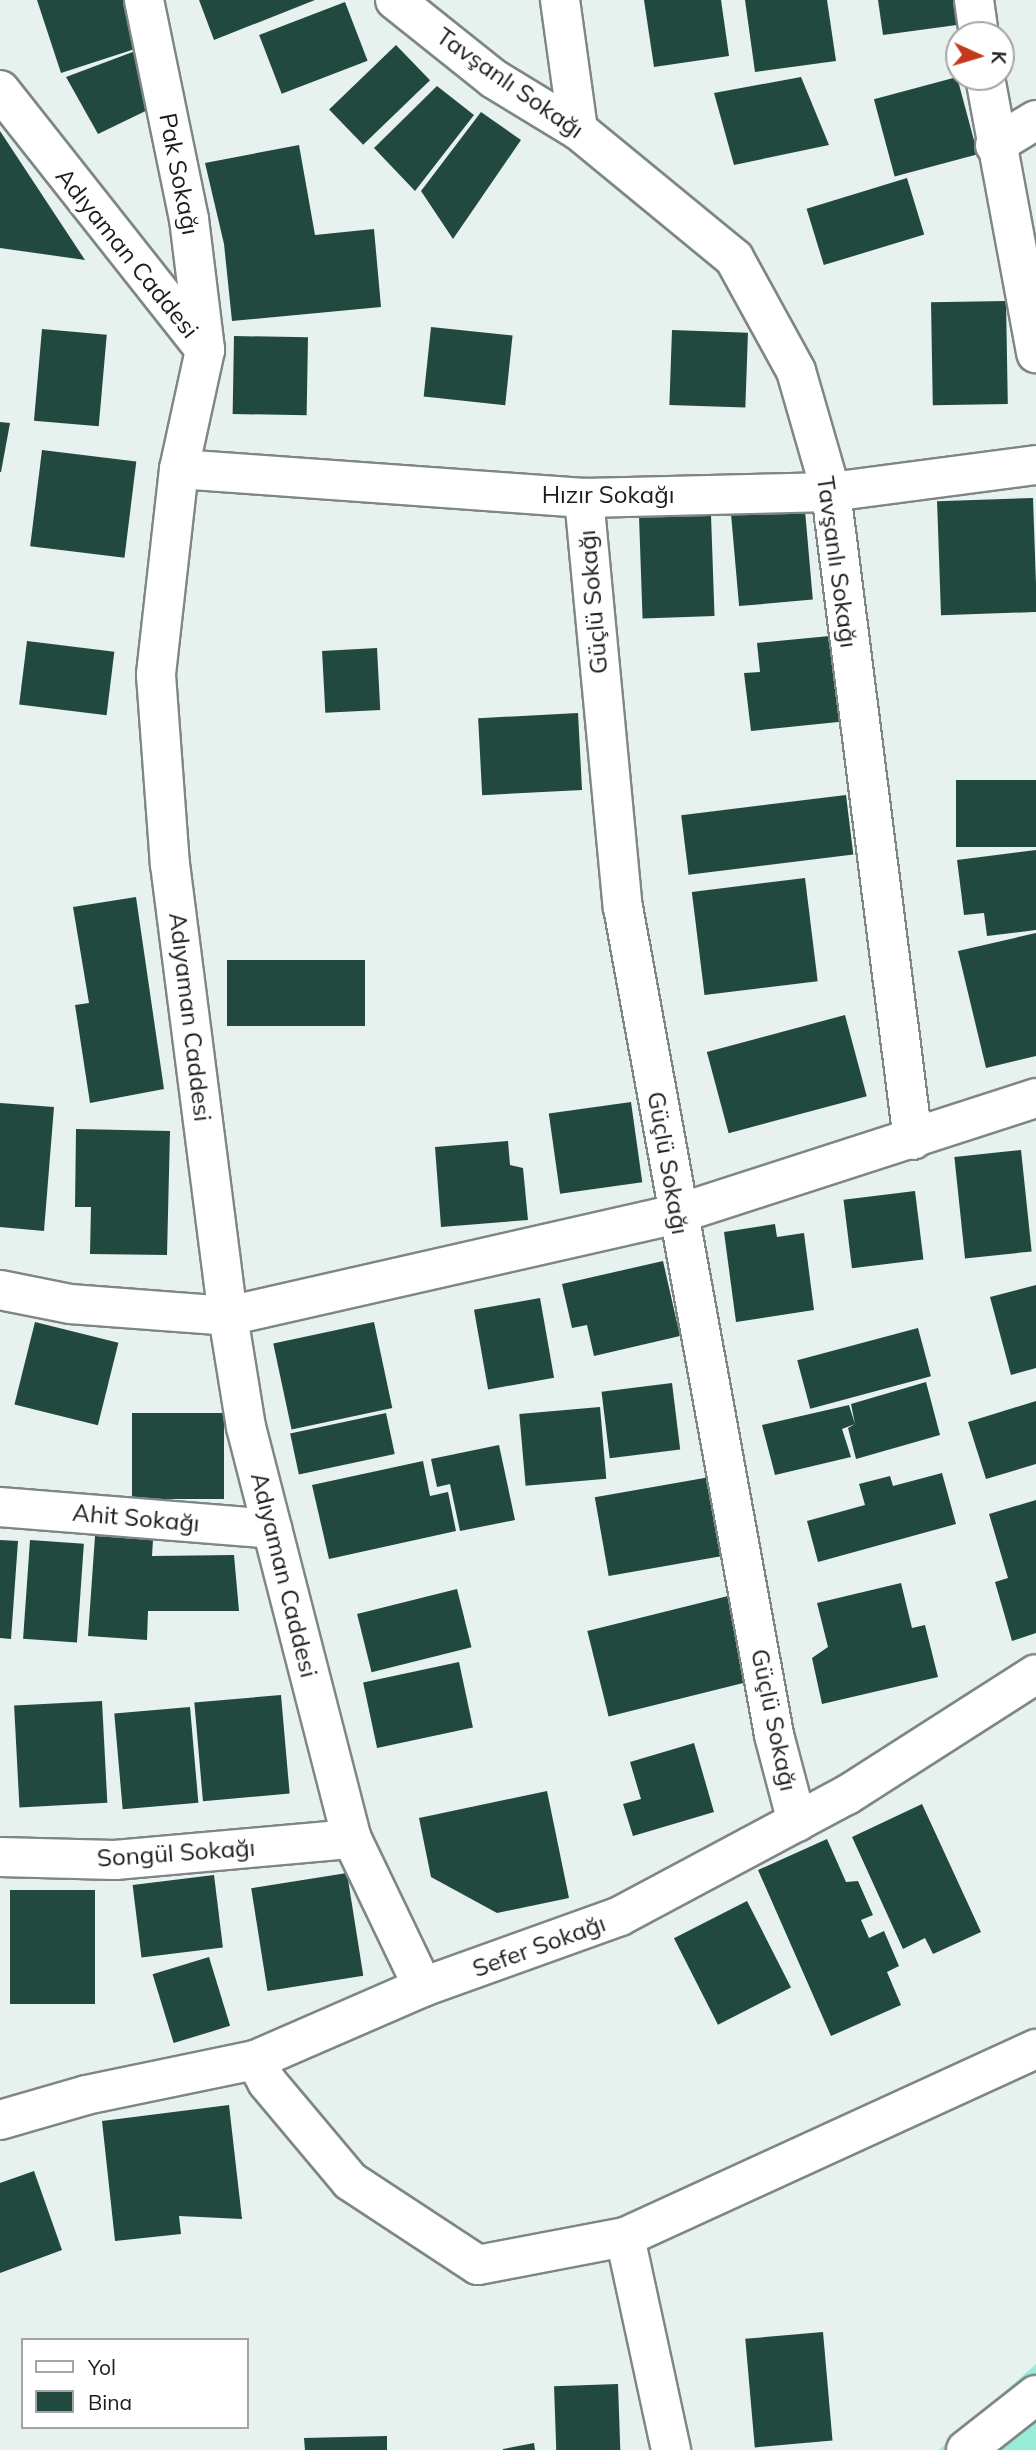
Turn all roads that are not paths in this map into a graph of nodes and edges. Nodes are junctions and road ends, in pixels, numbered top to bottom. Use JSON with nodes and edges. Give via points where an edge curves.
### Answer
{"nodes":[{"id":1,"x":144,"y":0,"type":"edge"},
{"id":2,"x":395,"y":0,"type":"edge"},
{"id":3,"x":560,"y":0,"type":"edge"},
{"id":4,"x":974,"y":0,"type":"edge"},
{"id":5,"x":977,"y":21,"type":"edge"},
{"id":6,"x":0,"y":90,"type":"edge"},
{"id":7,"x":987,"y":91,"type":"edge"},
{"id":8,"x":1036,"y":120,"type":"edge"},
{"id":9,"x":579,"y":130,"type":"junction"},
{"id":10,"x":995,"y":145,"type":"junction"},
{"id":11,"x":205,"y":350,"type":"junction"},
{"id":12,"x":1036,"y":353,"type":"edge"},
{"id":13,"x":1036,"y":465,"type":"edge"},
{"id":14,"x":180,"y":469,"type":"junction"},
{"id":15,"x":831,"y":492,"type":"junction"},
{"id":16,"x":584,"y":498,"type":"junction"},
{"id":17,"x":1036,"y":1098,"type":"edge"},
{"id":18,"x":912,"y":1140,"type":"junction"},
{"id":19,"x":677,"y":1213,"type":"junction"},
{"id":20,"x":0,"y":1290,"type":"edge"},
{"id":21,"x":228,"y":1316,"type":"junction"},
{"id":22,"x":0,"y":1507,"type":"edge"},
{"id":23,"x":272,"y":1529,"type":"junction"},
{"id":24,"x":1036,"y":1674,"type":"edge"},
{"id":25,"x":797,"y":1822,"type":"junction"},
{"id":26,"x":352,"y":1839,"type":"junction"},
{"id":27,"x":0,"y":1857,"type":"edge"},
{"id":28,"x":423,"y":1987,"type":"junction"},
{"id":29,"x":1036,"y":2049,"type":"edge"},
{"id":30,"x":255,"y":2060,"type":"junction"},
{"id":31,"x":0,"y":2120,"type":"edge"},
{"id":32,"x":625,"y":2237,"type":"junction"},
{"id":33,"x":1036,"y":2395,"type":"edge"},
{"id":34,"x":671,"y":2450,"type":"edge"},
{"id":35,"x":966,"y":2450,"type":"edge"}],
"edges":[{"from":1,"to":11,"type":"street","name":"Pak Sokağı","via":[[189,219]]},
{"from":2,"to":9,"type":"street","name":"Tavşanlı Sokağı","via":[[494,79]]},
{"from":3,"to":9,"type":"street"},
{"from":4,"to":5,"type":"street"},
{"from":6,"to":11,"type":"street","name":"Adıyaman Caddesi"},
{"from":7,"to":10,"type":"street"},
{"from":8,"to":10,"type":"street"},
{"from":9,"to":15,"type":"street","name":"Tavşanlı Sokağı","via":[[734,257],[796,371]]},
{"from":10,"to":12,"type":"street"},
{"from":11,"to":14,"type":"street","name":"Adıyaman Caddesi"},
{"from":13,"to":15,"type":"street","name":"Hızır Sokağı"},
{"from":14,"to":16,"type":"street","name":"Hızır Sokağı"},
{"from":14,"to":21,"type":"street","name":"Adıyaman Caddesi","via":[[156,676],[170,864]]},
{"from":15,"to":16,"type":"street","name":"Hızır Sokağı"},
{"from":15,"to":18,"type":"street","name":"Tavşanlı Sokağı"},
{"from":16,"to":19,"type":"street","name":"Güçlü Sokağı","via":[[622,907]]},
{"from":17,"to":18,"type":"street"},
{"from":18,"to":19,"type":"street"},
{"from":19,"to":21,"type":"street"},
{"from":19,"to":25,"type":"street","name":"Güçlü Sokağı","via":[[774,1735]]},
{"from":20,"to":21,"type":"street","via":[[69,1304]]},
{"from":21,"to":23,"type":"street","name":"Adıyaman Caddesi","via":[[246,1427]]},
{"from":22,"to":23,"type":"street","name":"Ahit Sokağı"},
{"from":23,"to":26,"type":"street","name":"Adıyaman Caddesi"},
{"from":24,"to":25,"type":"street","name":"Sefer Sokağı"},
{"from":25,"to":28,"type":"street","name":"Sefer Sokağı","via":[[620,1916]]},
{"from":26,"to":27,"type":"street","name":"Songül Sokağı","via":[[115,1860]]},
{"from":26,"to":28,"type":"street","name":"Adıyaman Caddesi"},
{"from":28,"to":30,"type":"street","name":"Sefer Sokağı"},
{"from":29,"to":32,"type":"street"},
{"from":30,"to":31,"type":"street","name":"Sefer Sokağı","via":[[86,2095]]},
{"from":30,"to":32,"type":"street","via":[[267,2082],[350,2181],[478,2265]]},
{"from":32,"to":34,"type":"street"},
{"from":33,"to":35,"type":"street"}]}
